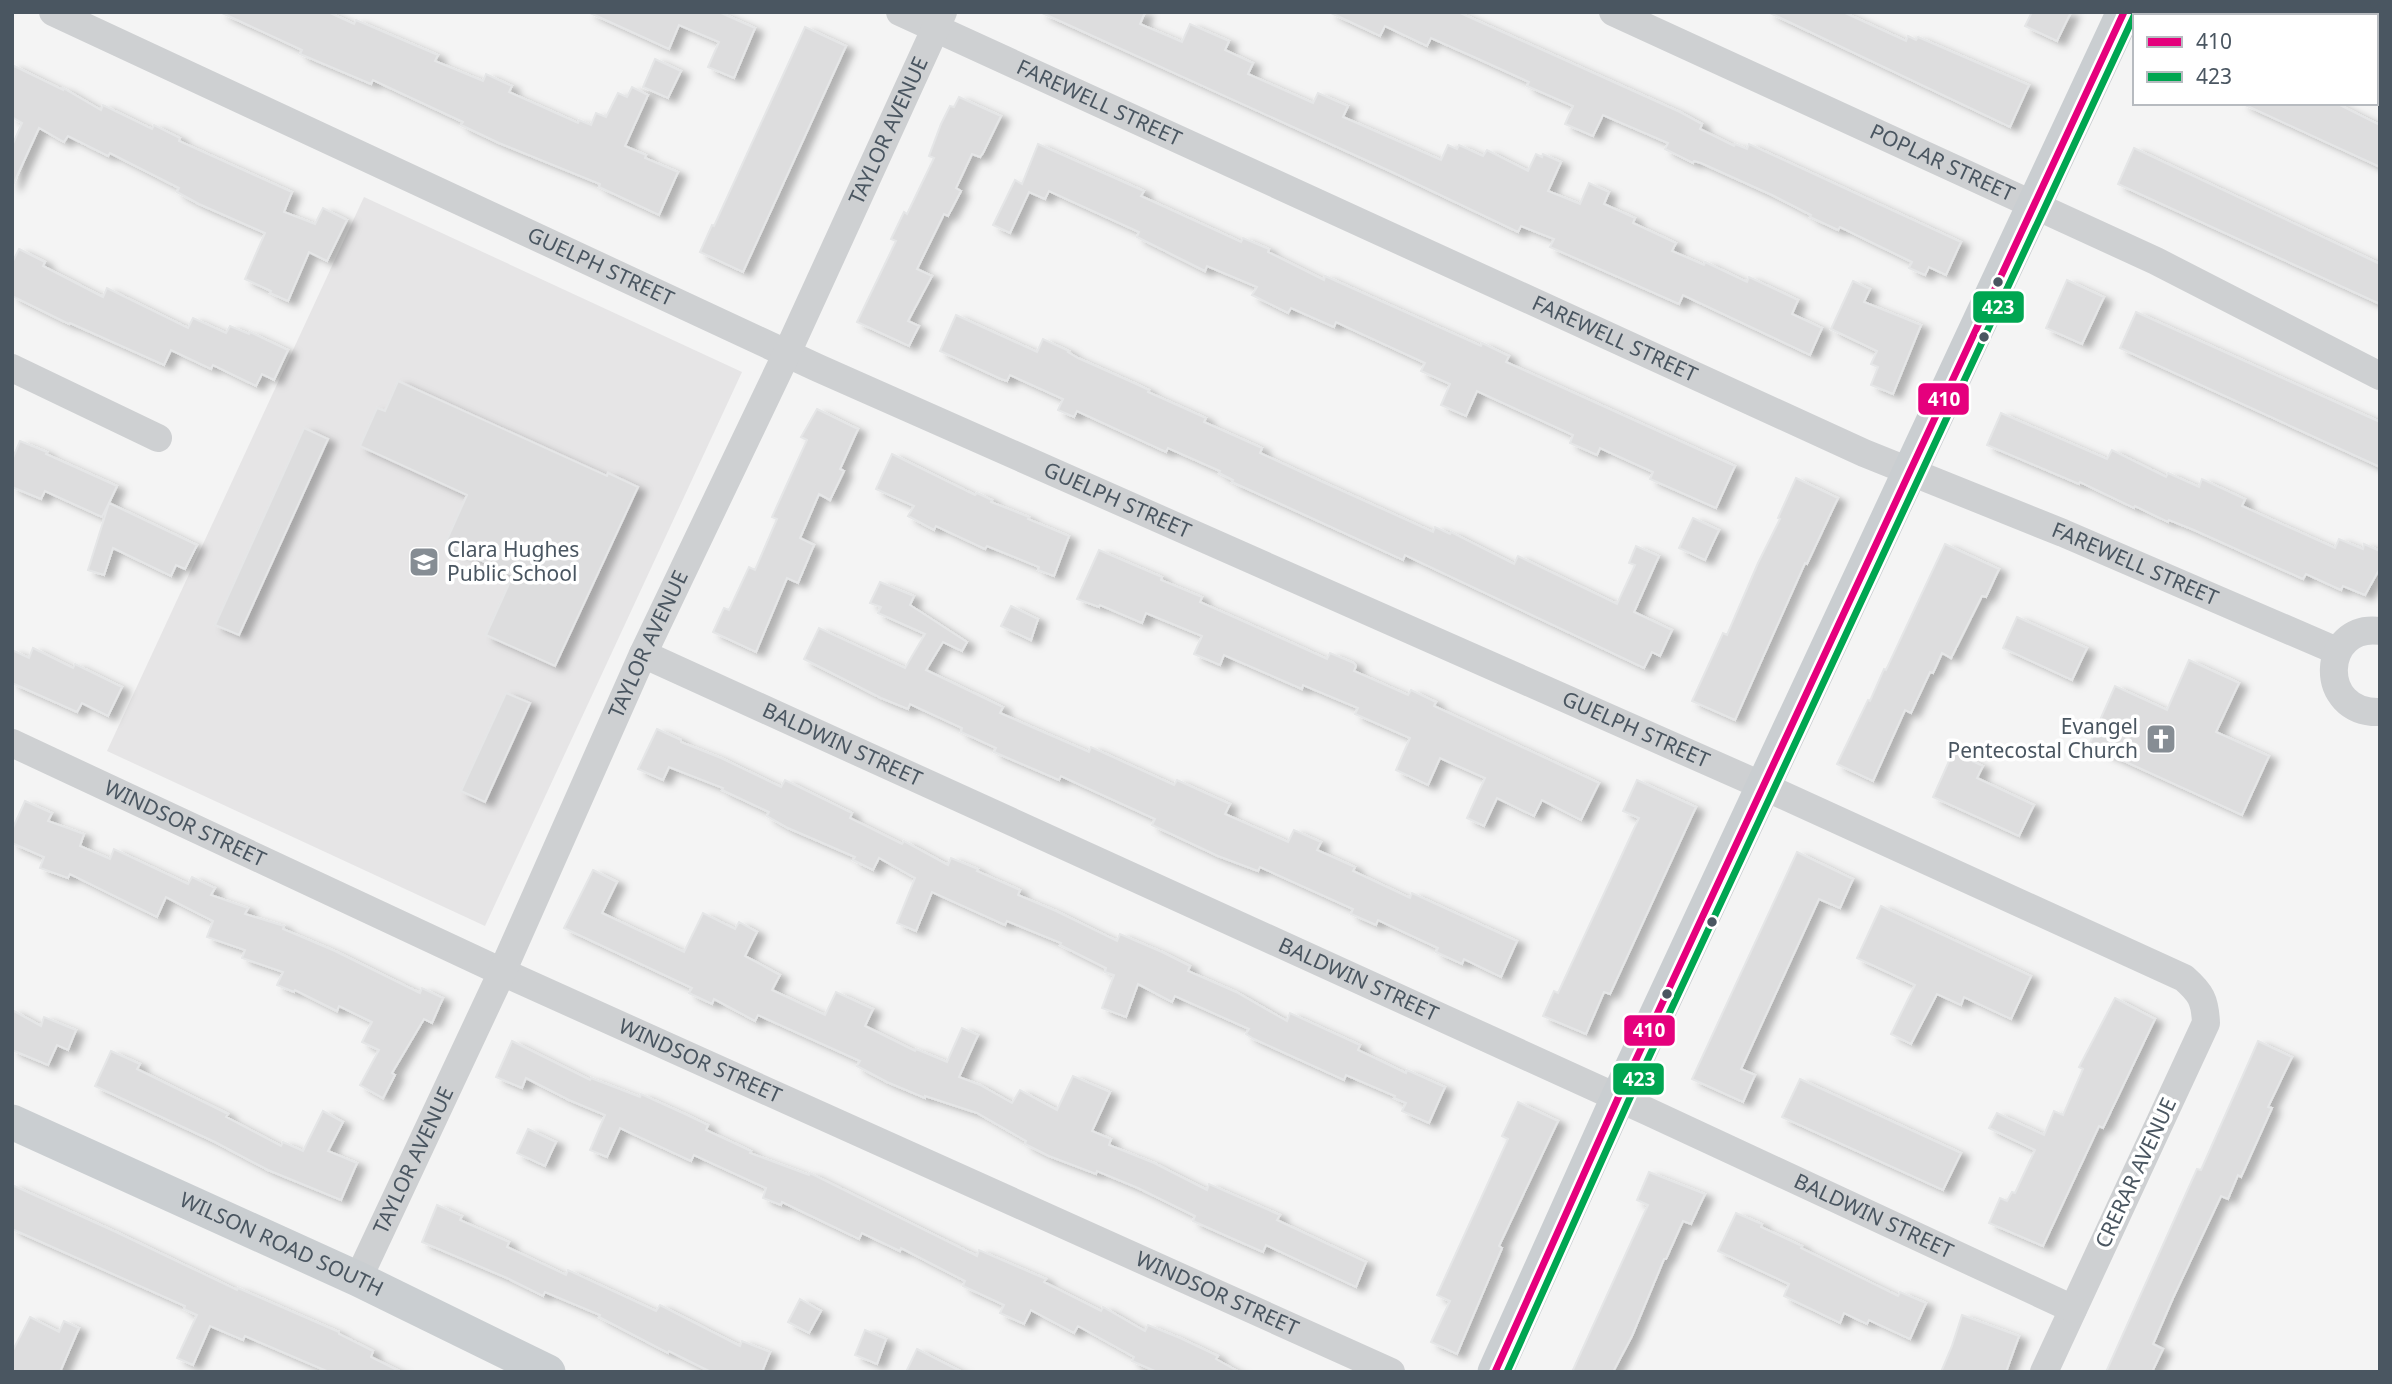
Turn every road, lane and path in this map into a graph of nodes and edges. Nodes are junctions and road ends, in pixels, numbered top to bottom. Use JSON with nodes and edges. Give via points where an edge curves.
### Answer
{"nodes":[{"id":1,"x":53,"y":12,"type":"edge"},
{"id":2,"x":900,"y":12,"type":"edge"},
{"id":3,"x":1613,"y":12,"type":"edge"},
{"id":4,"x":2124,"y":12,"type":"edge"},
{"id":5,"x":940,"y":20,"type":"edge"},
{"id":6,"x":2034,"y":205,"type":"junction"},
{"id":7,"x":788,"y":353,"type":"junction"},
{"id":8,"x":12,"y":368,"type":"edge"},
{"id":9,"x":2380,"y":376,"type":"edge"},
{"id":10,"x":158,"y":438,"type":"dead end"},
{"id":11,"x":1911,"y":472,"type":"junction"},
{"id":12,"x":2380,"y":631,"type":"edge"},
{"id":13,"x":2337,"y":651,"type":"junction"},
{"id":14,"x":643,"y":654,"type":"junction"},
{"id":15,"x":2380,"y":712,"type":"edge"},
{"id":16,"x":12,"y":743,"type":"edge"},
{"id":17,"x":1763,"y":786,"type":"junction"},
{"id":18,"x":502,"y":972,"type":"junction"},
{"id":19,"x":2184,"y":978,"type":"joint"},
{"id":20,"x":1618,"y":1098,"type":"junction"},
{"id":21,"x":12,"y":1122,"type":"edge"},
{"id":22,"x":359,"y":1279,"type":"junction"},
{"id":23,"x":2073,"y":1309,"type":"junction"},
{"id":24,"x":548,"y":1372,"type":"edge"},
{"id":25,"x":1391,"y":1372,"type":"edge"},
{"id":26,"x":1495,"y":1372,"type":"edge"},
{"id":27,"x":2044,"y":1372,"type":"edge"}],
"edges":[{"from":1,"to":7,"type":"street","name":"GUELPH STREET"},
{"from":2,"to":5,"type":"street","name":"FAREWELL STREET"},
{"from":3,"to":6,"type":"street","name":"POPLAR STREET"},
{"from":4,"to":6,"type":"main road"},
{"from":5,"to":7,"type":"street","name":"TAYLOR AVENUE"},
{"from":5,"to":11,"type":"street","name":"FAREWELL STREET"},
{"from":6,"to":9,"type":"street","name":"POPLAR STREET","via":[[2156,261]]},
{"from":6,"to":11,"type":"main road"},
{"from":7,"to":14,"type":"street","name":"TAYLOR AVENUE"},
{"from":7,"to":17,"type":"street","name":"GUELPH STREET"},
{"from":8,"to":10,"type":"street"},
{"from":11,"to":13,"type":"street","name":"FAREWELL STREET"},
{"from":11,"to":17,"type":"main road"},
{"from":12,"to":13,"type":"street","via":[[2359,633]]},
{"from":13,"to":15,"type":"street","via":[[2333,677],[2337,690],[2356,708]]},
{"from":14,"to":18,"type":"street","name":"TAYLOR AVENUE"},
{"from":14,"to":20,"type":"street","name":"BALDWIN STREET"},
{"from":16,"to":18,"type":"street","name":"WINDSOR STREET"},
{"from":17,"to":19,"type":"street","name":"GUELPH STREET"},
{"from":17,"to":20,"type":"main road"},
{"from":18,"to":22,"type":"street","name":"TAYLOR AVENUE"},
{"from":18,"to":25,"type":"street","name":"WINDSOR STREET"},
{"from":19,"to":23,"type":"street","name":"CRERAR AVENUE","via":[[2197,989],[2205,1005],[2206,1023]]},
{"from":20,"to":23,"type":"street","name":"BALDWIN STREET"},
{"from":20,"to":26,"type":"main road"},
{"from":21,"to":22,"type":"main road","name":"WILSON ROAD SOUTH"},
{"from":22,"to":24,"type":"main road","name":"WILSON ROAD SOUTH"},
{"from":23,"to":27,"type":"street","name":"CRERAR AVENUE"}]}
